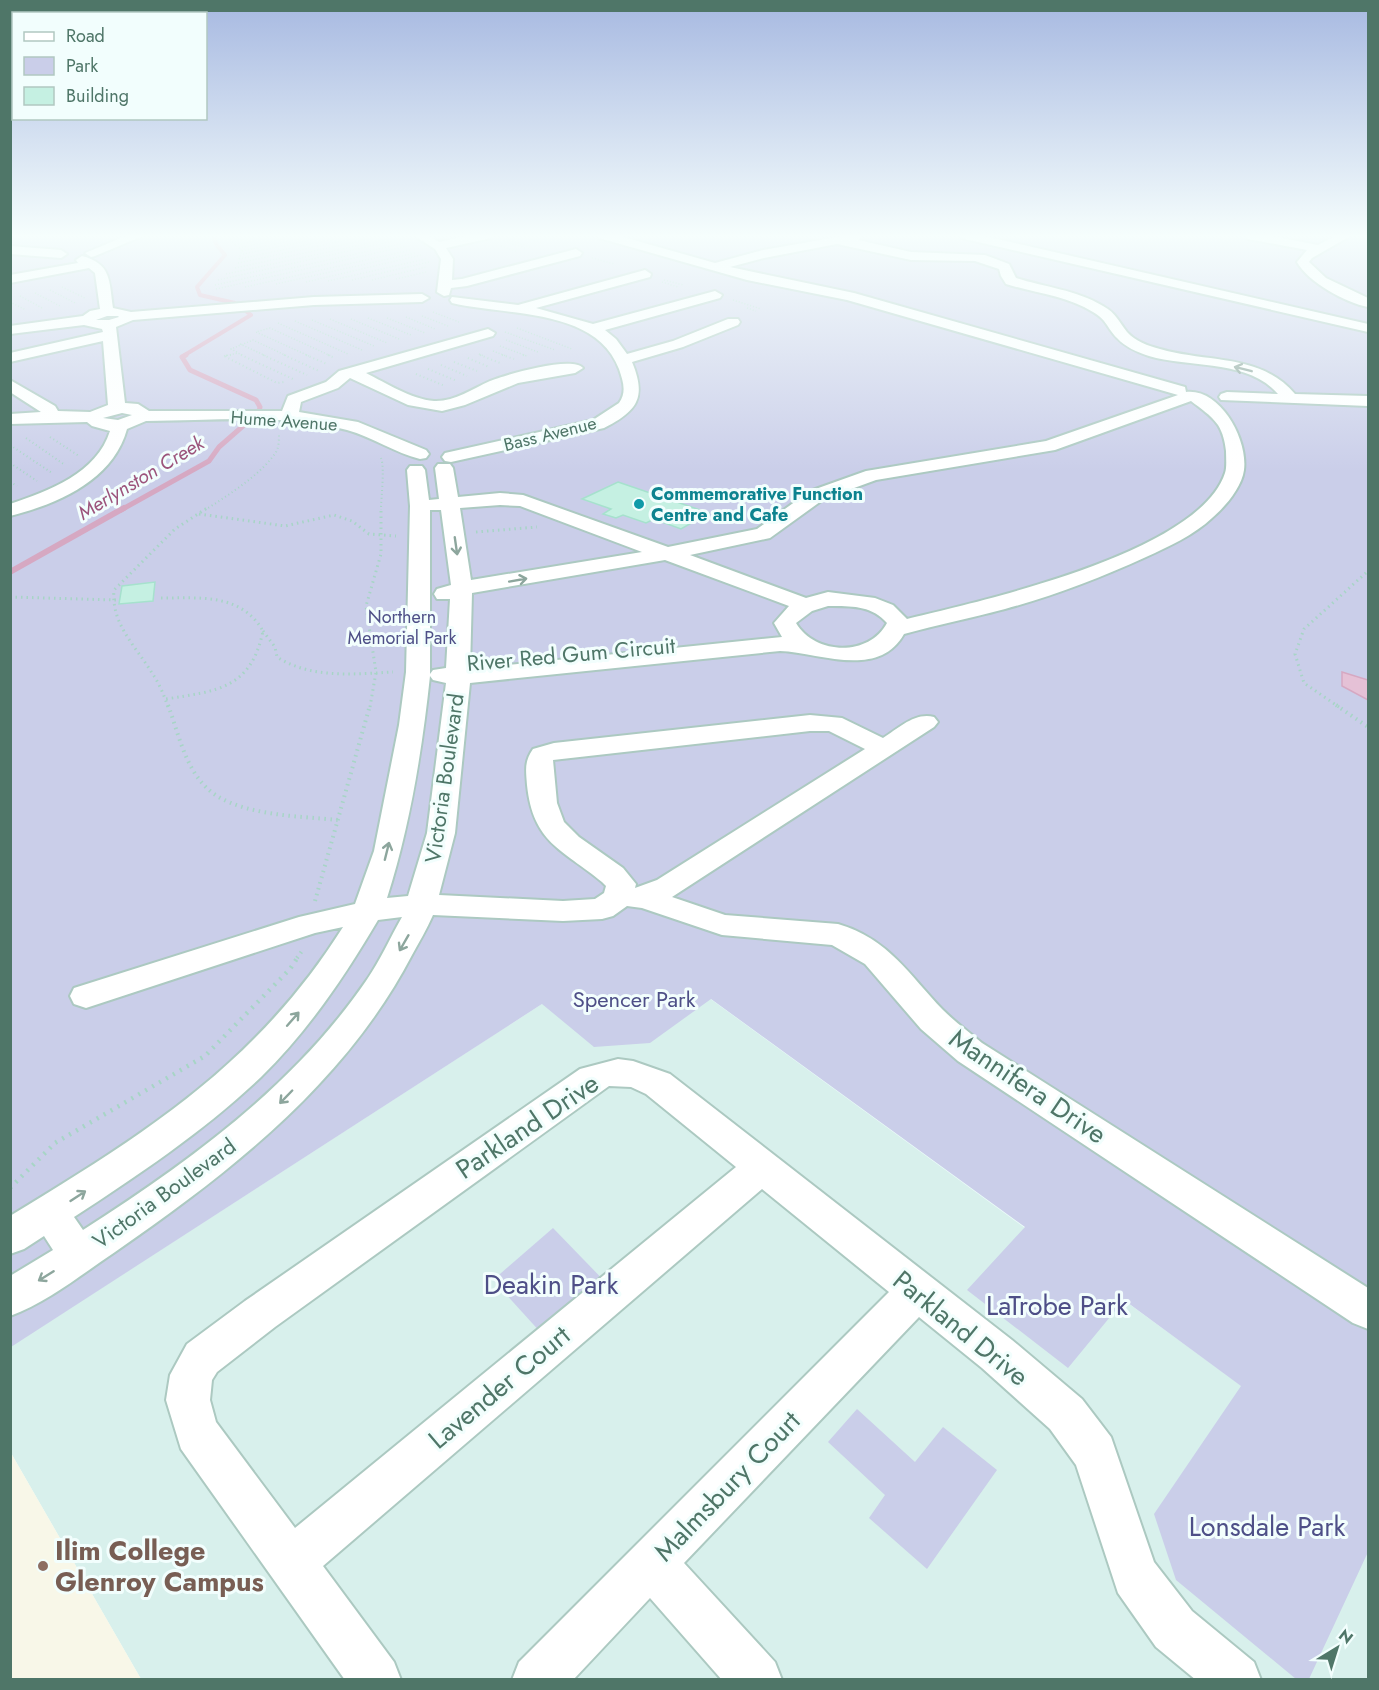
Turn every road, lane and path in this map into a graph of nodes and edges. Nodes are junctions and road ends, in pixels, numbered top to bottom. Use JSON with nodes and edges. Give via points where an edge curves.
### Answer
{"nodes":[{"id":1,"x":107,"y":314,"type":"edge"},
{"id":2,"x":118,"y":314,"type":"edge"},
{"id":3,"x":124,"y":314,"type":"edge"},
{"id":4,"x":143,"y":314,"type":"edge"},
{"id":5,"x":539,"y":314,"type":"edge"},
{"id":6,"x":647,"y":314,"type":"edge"},
{"id":7,"x":914,"y":314,"type":"edge"},
{"id":8,"x":1106,"y":314,"type":"edge"},
{"id":9,"x":1306,"y":314,"type":"edge"},
{"id":10,"x":734,"y":322,"type":"dead end"},
{"id":11,"x":108,"y":324,"type":"junction"},
{"id":12,"x":515,"y":328,"type":"dead end"},
{"id":13,"x":1368,"y":328,"type":"edge"},
{"id":14,"x":592,"y":329,"type":"junction"},
{"id":15,"x":10,"y":330,"type":"edge"},
{"id":16,"x":493,"y":331,"type":"junction"},
{"id":17,"x":240,"y":344,"type":"junction"},
{"id":18,"x":574,"y":350,"type":"dead end"},
{"id":19,"x":237,"y":352,"type":"junction"},
{"id":20,"x":561,"y":353,"type":"dead end"},
{"id":21,"x":10,"y":358,"type":"edge"},
{"id":22,"x":623,"y":360,"type":"junction"},
{"id":23,"x":575,"y":368,"type":"joint"},
{"id":24,"x":319,"y":370,"type":"dead end"},
{"id":25,"x":351,"y":372,"type":"junction"},
{"id":26,"x":293,"y":379,"type":"junction"},
{"id":27,"x":10,"y":385,"type":"edge"},
{"id":28,"x":308,"y":387,"type":"junction"},
{"id":29,"x":1189,"y":390,"type":"junction"},
{"id":30,"x":1223,"y":397,"type":"junction"},
{"id":31,"x":1291,"y":399,"type":"junction"},
{"id":32,"x":1368,"y":402,"type":"edge"},
{"id":33,"x":53,"y":416,"type":"junction"},
{"id":34,"x":118,"y":417,"type":"junction"},
{"id":35,"x":283,"y":417,"type":"junction"},
{"id":36,"x":10,"y":419,"type":"edge"},
{"id":37,"x":20,"y":434,"type":"dead end"},
{"id":38,"x":10,"y":445,"type":"edge"},
{"id":39,"x":379,"y":454,"type":"dead end"},
{"id":40,"x":433,"y":462,"type":"junction"},
{"id":41,"x":10,"y":463,"type":"edge"},
{"id":42,"x":69,"y":476,"type":"junction"},
{"id":43,"x":38,"y":482,"type":"dead end"},
{"id":44,"x":450,"y":503,"type":"junction"},
{"id":45,"x":420,"y":506,"type":"junction"},
{"id":46,"x":10,"y":510,"type":"edge"},
{"id":47,"x":198,"y":514,"type":"junction"},
{"id":48,"x":382,"y":536,"type":"junction"},
{"id":49,"x":726,"y":549,"type":"junction"},
{"id":50,"x":759,"y":551,"type":"dead end"},
{"id":51,"x":665,"y":554,"type":"junction"},
{"id":52,"x":692,"y":565,"type":"junction"},
{"id":53,"x":1368,"y":571,"type":"edge"},
{"id":54,"x":10,"y":597,"type":"edge"},
{"id":55,"x":161,"y":598,"type":"dead end"},
{"id":56,"x":461,"y":598,"type":"junction"},
{"id":57,"x":114,"y":600,"type":"junction"},
{"id":58,"x":420,"y":603,"type":"junction"},
{"id":59,"x":806,"y":605,"type":"junction"},
{"id":60,"x":895,"y":621,"type":"junction"},
{"id":61,"x":787,"y":628,"type":"junction"},
{"id":62,"x":263,"y":631,"type":"junction"},
{"id":63,"x":804,"y":645,"type":"junction"},
{"id":64,"x":458,"y":670,"type":"junction"},
{"id":65,"x":376,"y":672,"type":"junction"},
{"id":66,"x":418,"y":672,"type":"junction"},
{"id":67,"x":166,"y":699,"type":"junction"},
{"id":68,"x":926,"y":722,"type":"dead end"},
{"id":69,"x":1368,"y":727,"type":"edge"},
{"id":70,"x":884,"y":748,"type":"junction"},
{"id":71,"x":338,"y":820,"type":"junction"},
{"id":72,"x":631,"y":898,"type":"junction"},
{"id":73,"x":423,"y":904,"type":"junction"},
{"id":74,"x":368,"y":911,"type":"junction"},
{"id":75,"x":310,"y":924,"type":"junction"},
{"id":76,"x":86,"y":996,"type":"dead end"},
{"id":77,"x":762,"y":1167,"type":"junction"},
{"id":78,"x":10,"y":1188,"type":"edge"},
{"id":79,"x":51,"y":1213,"type":"junction"},
{"id":80,"x":10,"y":1237,"type":"edge"},
{"id":81,"x":78,"y":1256,"type":"junction"},
{"id":82,"x":916,"y":1292,"type":"junction"},
{"id":83,"x":10,"y":1298,"type":"edge"},
{"id":84,"x":1368,"y":1310,"type":"edge"},
{"id":85,"x":292,"y":1561,"type":"junction"},
{"id":86,"x":652,"y":1564,"type":"junction"},
{"id":87,"x":376,"y":1680,"type":"edge"},
{"id":88,"x":537,"y":1680,"type":"edge"},
{"id":89,"x":757,"y":1680,"type":"edge"},
{"id":90,"x":1236,"y":1680,"type":"edge"}],
"edges":[{"from":1,"to":11,"type":"lane"},
{"from":2,"to":11,"type":"lane"},
{"from":3,"to":4,"type":"lane"},
{"from":5,"to":14,"type":"lane","name":"Bass Avenue"},
{"from":6,"to":14,"type":"lane"},
{"from":7,"to":29,"type":"lane"},
{"from":31,"to":8,"type":"lane","one_way":true,"via":[[1279,383],[1263,375],[1138,346],[1124,338]]},
{"from":9,"to":13,"type":"lane"},
{"from":10,"to":22,"type":"lane"},
{"from":11,"to":15,"type":"lane","via":[[87,320]]},
{"from":11,"to":21,"type":"lane"},
{"from":11,"to":34,"type":"lane"},
{"from":12,"to":18,"type":"path"},
{"from":14,"to":22,"type":"lane","name":"Bass Avenue","via":[[610,340]]},
{"from":16,"to":20,"type":"path"},
{"from":16,"to":23,"type":"path"},
{"from":16,"to":25,"type":"lane"},
{"from":17,"to":19,"type":"path","via":[[231,349]]},
{"from":17,"to":24,"type":"path","via":[[253,340]]},
{"from":17,"to":28,"type":"path","via":[[315,379]]},
{"from":19,"to":26,"type":"path"},
{"from":19,"to":26,"type":"path","via":[[224,356],[277,383]]},
{"from":22,"to":40,"type":"lane","name":"Bass Avenue","via":[[631,379],[633,399],[612,417],[565,433]]},
{"from":23,"to":25,"type":"lane","via":[[528,374],[434,406]]},
{"from":25,"to":28,"type":"lane","via":[[332,385]]},
{"from":26,"to":28,"type":"path"},
{"from":27,"to":33,"type":"lane","via":[[50,410]]},
{"from":28,"to":35,"type":"lane","via":[[294,399]]},
{"from":29,"to":30,"type":"lane"},
{"from":29,"to":49,"type":"lane","via":[[1049,446],[873,475],[835,486],[763,534]]},
{"from":30,"to":31,"type":"lane"},
{"from":30,"to":60,"type":"lane","via":[[1234,441],[1235,472],[1224,493],[1195,522],[1128,557],[999,604],[933,618]]},
{"from":31,"to":32,"type":"lane"},
{"from":33,"to":34,"type":"lane","via":[[94,417],[98,424]]},
{"from":33,"to":36,"type":"lane"},
{"from":34,"to":35,"type":"lane","name":"Hume Avenue","via":[[138,409],[142,416]]},
{"from":34,"to":42,"type":"lane","via":[[118,438],[107,457]]},
{"from":35,"to":40,"type":"lane","name":"Hume Avenue","via":[[350,426],[383,436]]},
{"from":35,"to":47,"type":"path","via":[[274,424],[279,433],[273,458],[246,482]]},
{"from":37,"to":42,"type":"path"},
{"from":38,"to":42,"type":"path"},
{"from":39,"to":48,"type":"path","via":[[384,466]]},
{"from":40,"to":44,"type":"lane","name":"Victoria Boulevard"},
{"from":40,"to":45,"type":"lane","name":"Victoria Boulevard"},
{"from":41,"to":43,"type":"path"},
{"from":42,"to":46,"type":"lane","via":[[45,498]]},
{"from":44,"to":45,"type":"lane"},
{"from":44,"to":51,"type":"lane","via":[[523,501]]},
{"from":44,"to":56,"type":"lane","name":"Victoria Boulevard","one_way":true},
{"from":45,"to":58,"type":"lane","name":"Victoria Boulevard"},
{"from":47,"to":48,"type":"path","via":[[285,526],[334,515],[352,521],[369,534]]},
{"from":47,"to":57,"type":"path","via":[[149,553],[114,590]]},
{"from":48,"to":65,"type":"path","via":[[376,576],[366,606]]},
{"from":49,"to":50,"type":"lane"},
{"from":49,"to":51,"type":"lane"},
{"from":49,"to":52,"type":"lane"},
{"from":51,"to":52,"type":"lane"},
{"from":56,"to":51,"type":"lane","one_way":true},
{"from":52,"to":56,"type":"lane"},
{"from":52,"to":59,"type":"lane"},
{"from":53,"to":69,"type":"path","via":[[1304,629],[1295,654],[1304,683]]},
{"from":54,"to":57,"type":"path"},
{"from":55,"to":62,"type":"path","via":[[229,603],[251,615]]},
{"from":56,"to":58,"type":"lane"},
{"from":56,"to":64,"type":"lane","name":"Victoria Boulevard"},
{"from":57,"to":67,"type":"path","via":[[130,644]]},
{"from":58,"to":66,"type":"lane","name":"Victoria Boulevard"},
{"from":59,"to":60,"type":"lane","via":[[828,598],[865,602]]},
{"from":59,"to":61,"type":"lane","via":[[791,615],[785,623]]},
{"from":60,"to":63,"type":"lane","via":[[890,639],[878,647],[849,655]]},
{"from":61,"to":63,"type":"lane"},
{"from":61,"to":64,"type":"lane","name":"River Red Gum Circuit","via":[[711,641]]},
{"from":62,"to":65,"type":"path","via":[[283,663],[340,673]]},
{"from":62,"to":67,"type":"path","via":[[256,660],[238,680],[216,691]]},
{"from":63,"to":64,"type":"lane","name":"River Red Gum Circuit"},
{"from":64,"to":66,"type":"lane","name":"River Red Gum Circuit"},
{"from":64,"to":73,"type":"lane","name":"Victoria Boulevard","via":[[440,841]]},
{"from":65,"to":66,"type":"path"},
{"from":65,"to":71,"type":"path","via":[[365,729]]},
{"from":74,"to":66,"type":"lane","name":"Victoria Boulevard","one_way":true,"via":[[388,851]]},
{"from":67,"to":71,"type":"path","via":[[188,758],[212,793],[248,806]]},
{"from":68,"to":70,"type":"lane"},
{"from":70,"to":72,"type":"lane","via":[[667,887]]},
{"from":70,"to":72,"type":"lane","via":[[833,723],[810,723],[542,755],[538,763],[546,814],[554,831],[611,872]]},
{"from":71,"to":75,"type":"path"},
{"from":72,"to":73,"type":"lane","via":[[602,909],[563,911]]},
{"from":72,"to":84,"type":"lane","name":"Mannifera Drive","via":[[722,925],[838,935],[876,956],[933,1020],[970,1052]]},
{"from":73,"to":74,"type":"lane"},
{"from":73,"to":81,"type":"lane","name":"Victoria Boulevard","one_way":true,"via":[[400,952],[328,1054],[272,1111],[198,1174]]},
{"from":74,"to":75,"type":"lane"},
{"from":79,"to":74,"type":"lane","name":"Victoria Boulevard","one_way":true,"via":[[131,1161],[204,1107],[250,1066],[296,1016]]},
{"from":75,"to":76,"type":"lane"},
{"from":75,"to":78,"type":"path","via":[[306,944],[290,969],[219,1044],[205,1056],[55,1143]]},
{"from":77,"to":82,"type":"lane","name":"Parkland Drive"},
{"from":77,"to":85,"type":"lane","name":"Lavender Court"},
{"from":77,"to":85,"type":"lane","name":"Parkland Drive","via":[[658,1084],[639,1074],[609,1071],[592,1079],[202,1358],[191,1375],[188,1400],[197,1432]]},
{"from":79,"to":80,"type":"lane","name":"Victoria Boulevard"},
{"from":79,"to":81,"type":"lane"},
{"from":81,"to":83,"type":"lane","name":"Victoria Boulevard","one_way":true},
{"from":82,"to":86,"type":"lane","name":"Malmsbury Court"},
{"from":82,"to":90,"type":"lane","name":"Parkland Drive","via":[[997,1354],[1066,1414],[1095,1453],[1135,1576],[1174,1629]]},
{"from":85,"to":87,"type":"lane","name":"Parkland Drive"},
{"from":86,"to":88,"type":"lane","name":"Malmsbury Court"},
{"from":86,"to":89,"type":"lane"}]}
